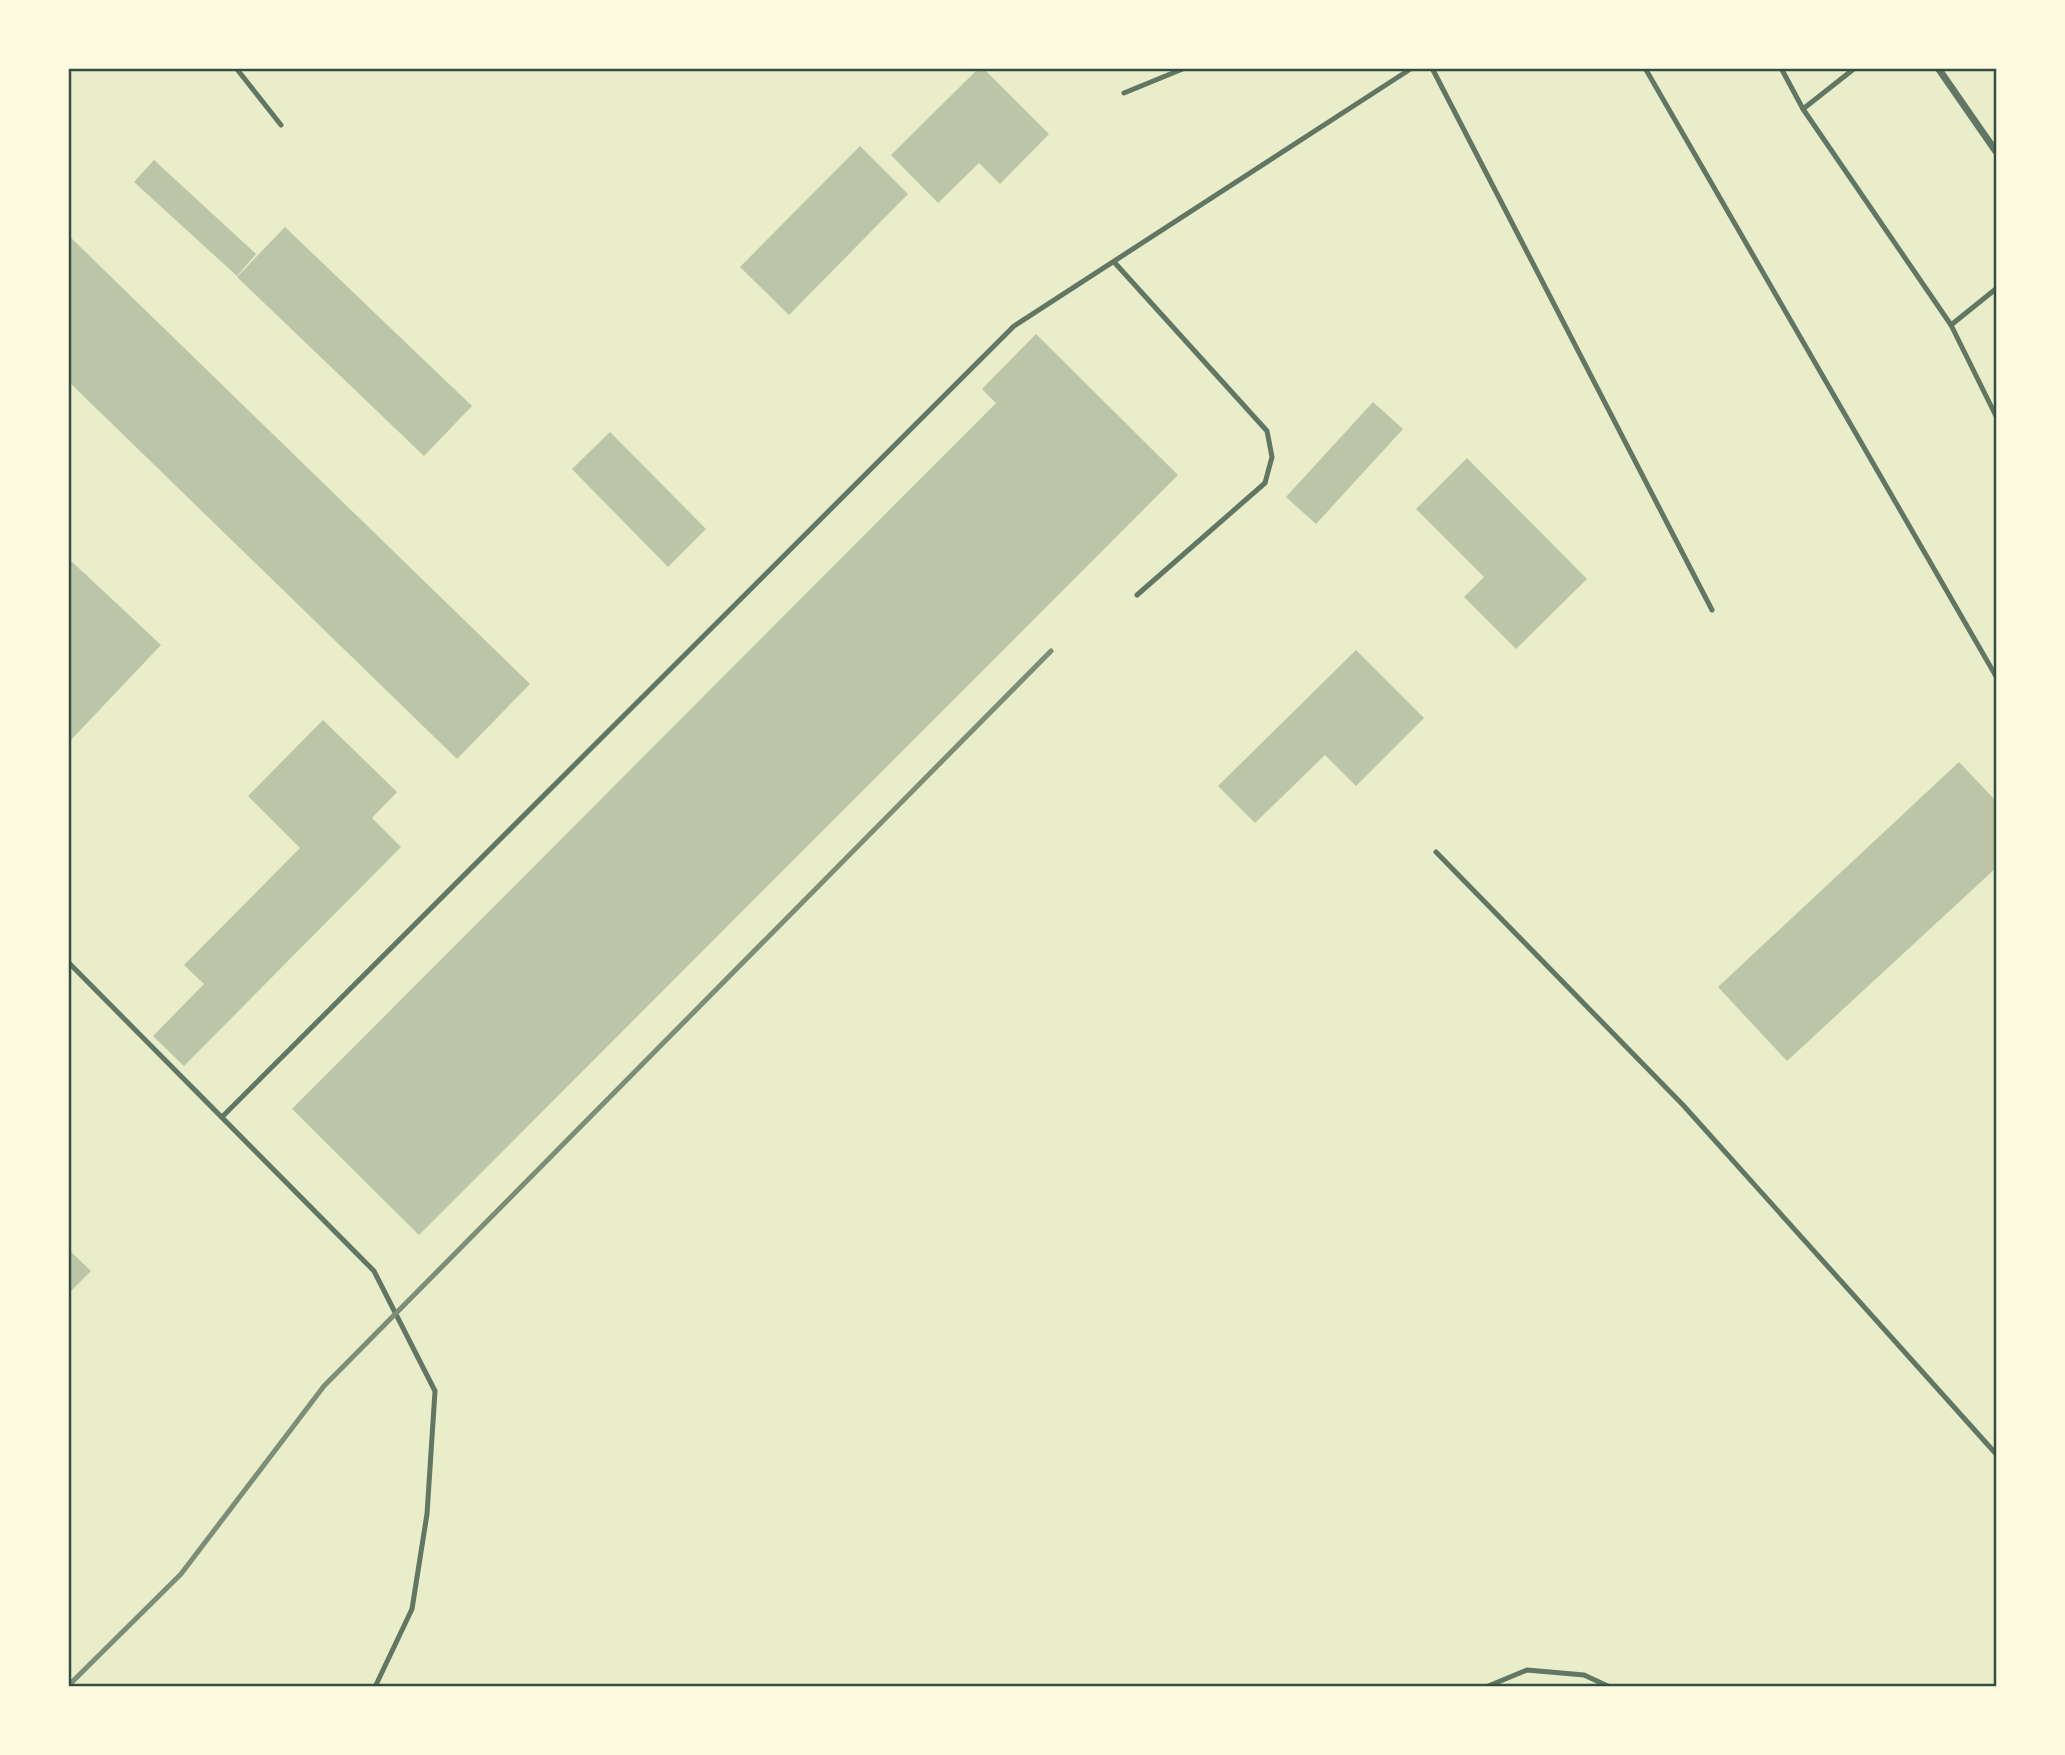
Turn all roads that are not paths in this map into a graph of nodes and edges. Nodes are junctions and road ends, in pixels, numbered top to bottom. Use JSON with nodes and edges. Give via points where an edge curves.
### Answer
{"nodes":[{"id":1,"x":236,"y":68,"type":"edge"},
{"id":2,"x":1185,"y":68,"type":"edge"},
{"id":3,"x":1412,"y":68,"type":"edge"},
{"id":4,"x":1433,"y":68,"type":"edge"},
{"id":5,"x":1645,"y":68,"type":"edge"},
{"id":6,"x":1780,"y":68,"type":"edge"},
{"id":7,"x":1855,"y":68,"type":"edge"},
{"id":8,"x":1938,"y":68,"type":"edge"},
{"id":9,"x":1124,"y":93,"type":"dead end"},
{"id":10,"x":1803,"y":109,"type":"junction"},
{"id":11,"x":281,"y":125,"type":"dead end"},
{"id":12,"x":1997,"y":153,"type":"edge"},
{"id":13,"x":1115,"y":263,"type":"junction"},
{"id":14,"x":1997,"y":288,"type":"edge"},
{"id":15,"x":1951,"y":325,"type":"junction"},
{"id":16,"x":1997,"y":418,"type":"edge"},
{"id":17,"x":1137,"y":595,"type":"dead end"},
{"id":18,"x":1713,"y":610,"type":"dead end"},
{"id":19,"x":1997,"y":678,"type":"edge"},
{"id":20,"x":1436,"y":852,"type":"dead end"},
{"id":21,"x":68,"y":962,"type":"edge"},
{"id":22,"x":222,"y":1117,"type":"junction"},
{"id":23,"x":1997,"y":1455,"type":"edge"},
{"id":24,"x":375,"y":1687,"type":"edge"},
{"id":25,"x":1486,"y":1687,"type":"edge"},
{"id":26,"x":1610,"y":1687,"type":"edge"}],
"edges":[{"from":1,"to":11,"type":"lane"},
{"from":2,"to":9,"type":"lane"},
{"from":3,"to":13,"type":"lane"},
{"from":4,"to":18,"type":"lane"},
{"from":5,"to":19,"type":"lane"},
{"from":6,"to":10,"type":"lane"},
{"from":7,"to":10,"type":"lane"},
{"from":8,"to":12,"type":"street"},
{"from":10,"to":15,"type":"lane"},
{"from":13,"to":17,"type":"lane","via":[[1267,431],[1272,457],[1265,483]]},
{"from":13,"to":22,"type":"lane","via":[[1014,326]]},
{"from":14,"to":15,"type":"lane"},
{"from":15,"to":16,"type":"lane"},
{"from":20,"to":23,"type":"lane","via":[[1683,1104]]},
{"from":21,"to":22,"type":"lane"},
{"from":22,"to":24,"type":"lane","via":[[374,1271],[435,1391],[427,1514],[412,1609]]},
{"from":25,"to":26,"type":"lane","via":[[1527,1670],[1584,1675]]}]}
